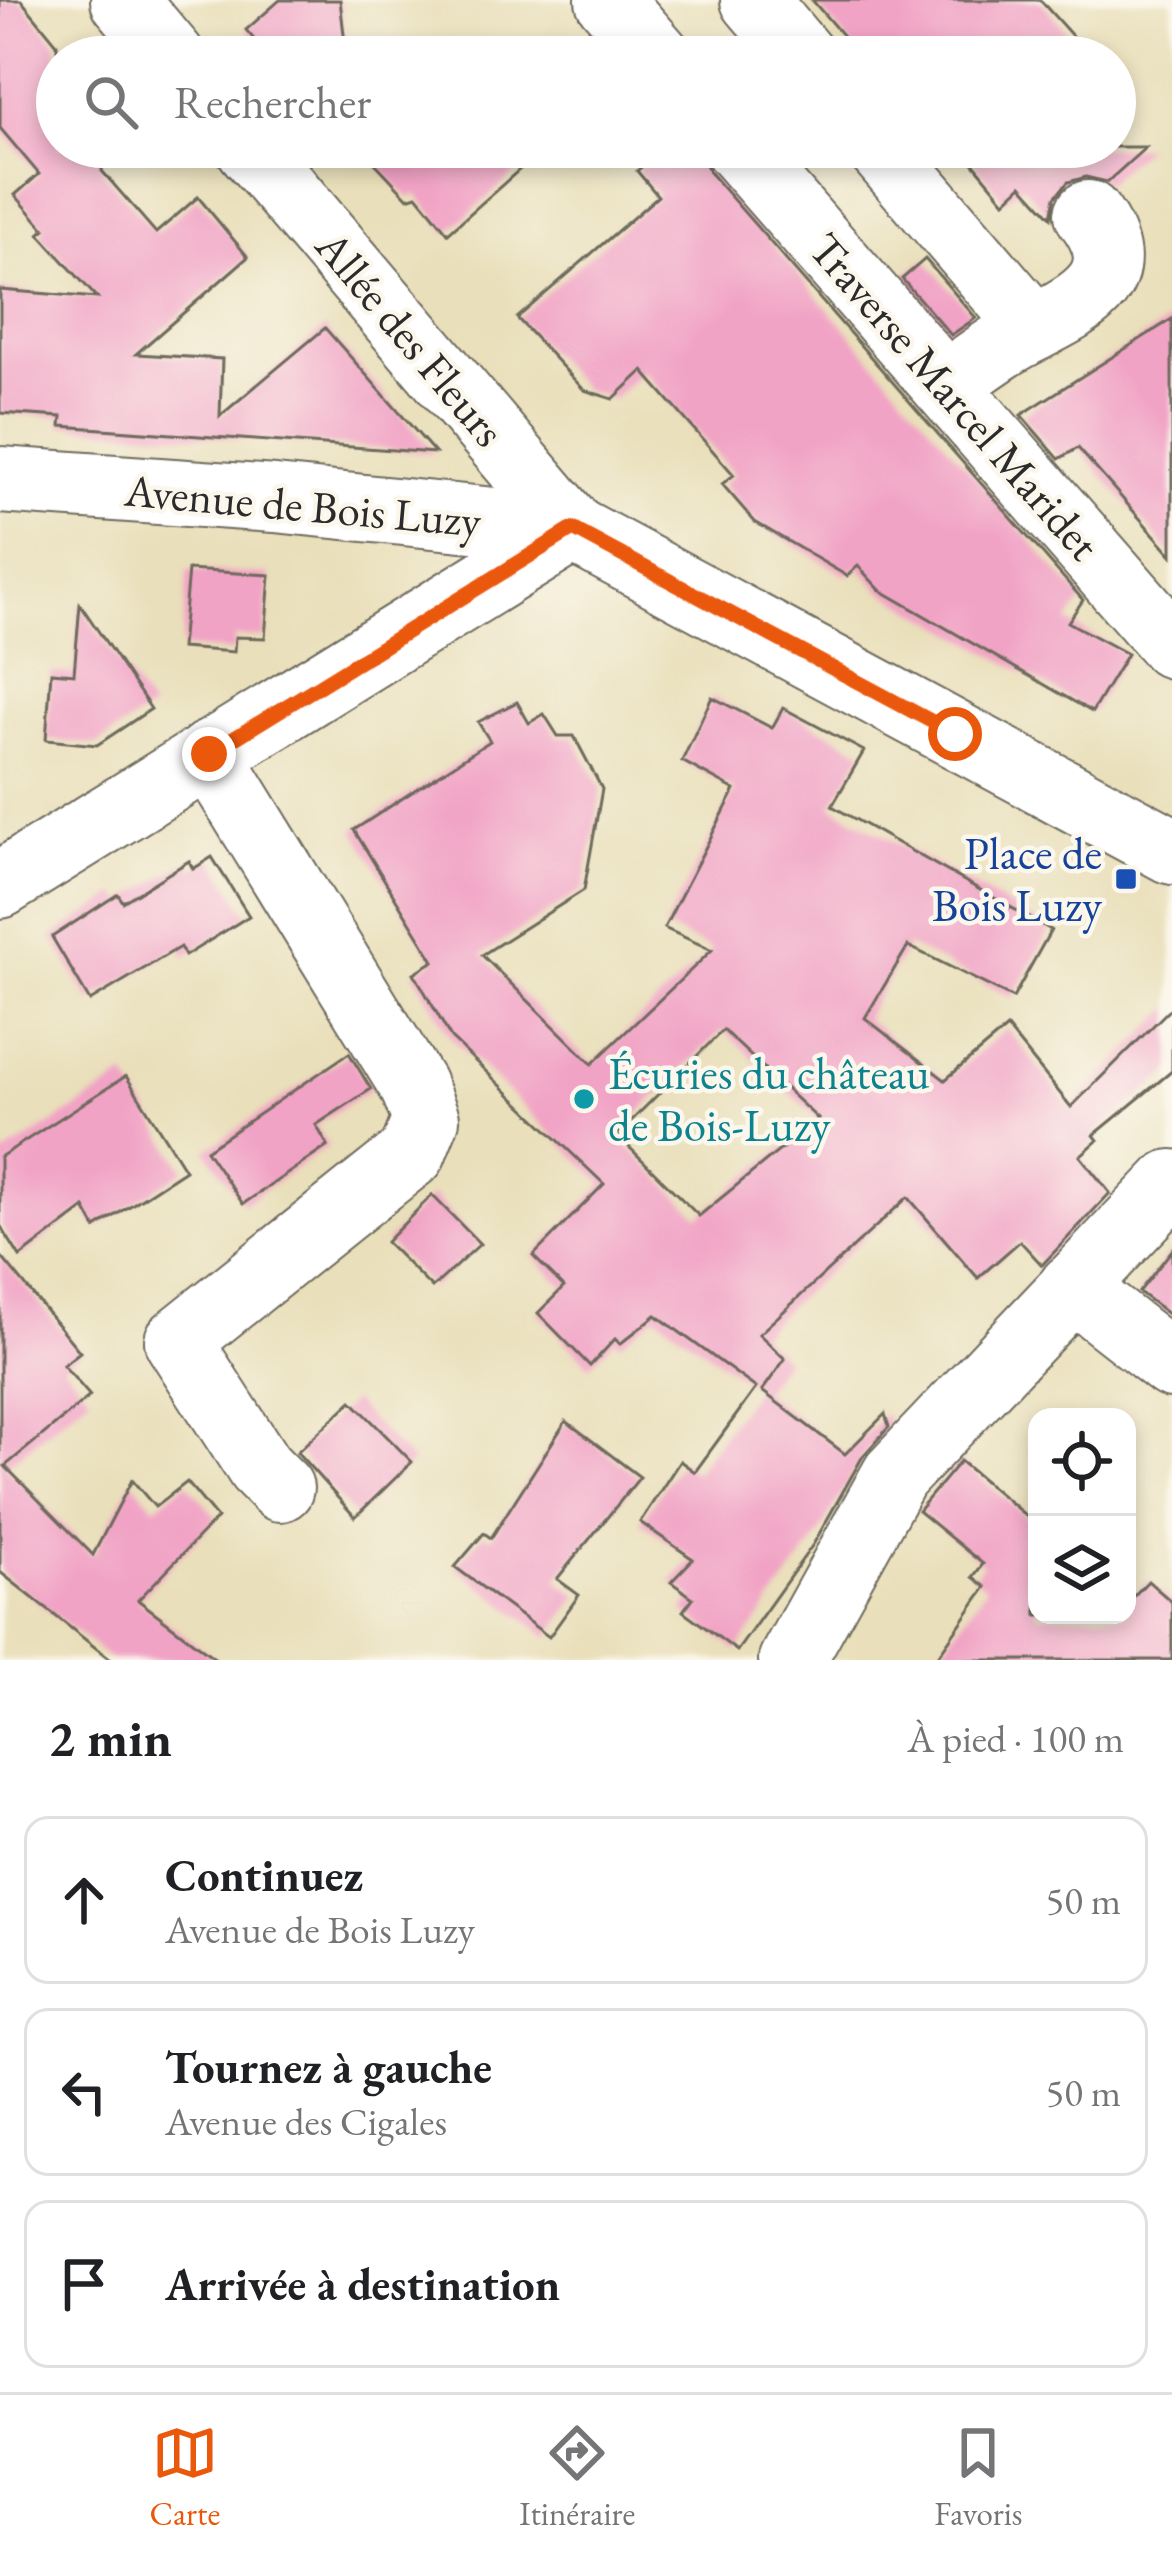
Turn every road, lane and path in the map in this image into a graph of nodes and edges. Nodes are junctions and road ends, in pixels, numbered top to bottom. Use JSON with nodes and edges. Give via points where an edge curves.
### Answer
{"nodes":[{"id":1,"x":124,"y":0,"type":"edge"},
{"id":2,"x":609,"y":0,"type":"edge"},
{"id":3,"x":754,"y":0,"type":"edge"},
{"id":4,"x":154,"y":36,"type":"edge"},
{"id":5,"x":641,"y":36,"type":"edge"},
{"id":6,"x":784,"y":36,"type":"edge"},
{"id":7,"x":267,"y":168,"type":"edge"},
{"id":8,"x":755,"y":168,"type":"edge"},
{"id":9,"x":897,"y":168,"type":"edge"},
{"id":10,"x":1088,"y":214,"type":"dead end"},
{"id":11,"x":1034,"y":328,"type":"junction"},
{"id":12,"x":945,"y":386,"type":"junction"},
{"id":13,"x":0,"y":480,"type":"edge"},
{"id":14,"x":573,"y":529,"type":"junction"},
{"id":15,"x":1172,"y":645,"type":"edge"},
{"id":16,"x":221,"y":776,"type":"junction"},
{"id":17,"x":1172,"y":851,"type":"edge"},
{"id":18,"x":0,"y":885,"type":"edge"},
{"id":19,"x":1172,"y":1183,"type":"edge"},
{"id":20,"x":1072,"y":1287,"type":"junction"},
{"id":21,"x":1172,"y":1365,"type":"edge"},
{"id":22,"x":280,"y":1488,"type":"dead end"},
{"id":23,"x":793,"y":1660,"type":"edge"}],
"edges":[{"from":1,"to":4,"type":"street"},
{"from":2,"to":5,"type":"street"},
{"from":3,"to":6,"type":"street"},
{"from":7,"to":14,"type":"street","name":"Allée des Fleurs"},
{"from":8,"to":12,"type":"street","name":"Traverse Marcel Maridet"},
{"from":9,"to":11,"type":"street"},
{"from":10,"to":11,"type":"street","via":[[1106,255],[1100,285],[1079,306]]},
{"from":11,"to":12,"type":"street"},
{"from":12,"to":15,"type":"street","name":"Traverse Marcel Maridet"},
{"from":13,"to":14,"type":"street","name":"Avenue de Bois Luzy"},
{"from":14,"to":16,"type":"street"},
{"from":14,"to":17,"type":"street","name":"Avenue de Bois Luzy"},
{"from":16,"to":18,"type":"street"},
{"from":16,"to":22,"type":"street","via":[[426,1119],[412,1154],[178,1341]]},
{"from":19,"to":20,"type":"street"},
{"from":20,"to":21,"type":"street"},
{"from":20,"to":23,"type":"street","via":[[895,1474]]}]}
